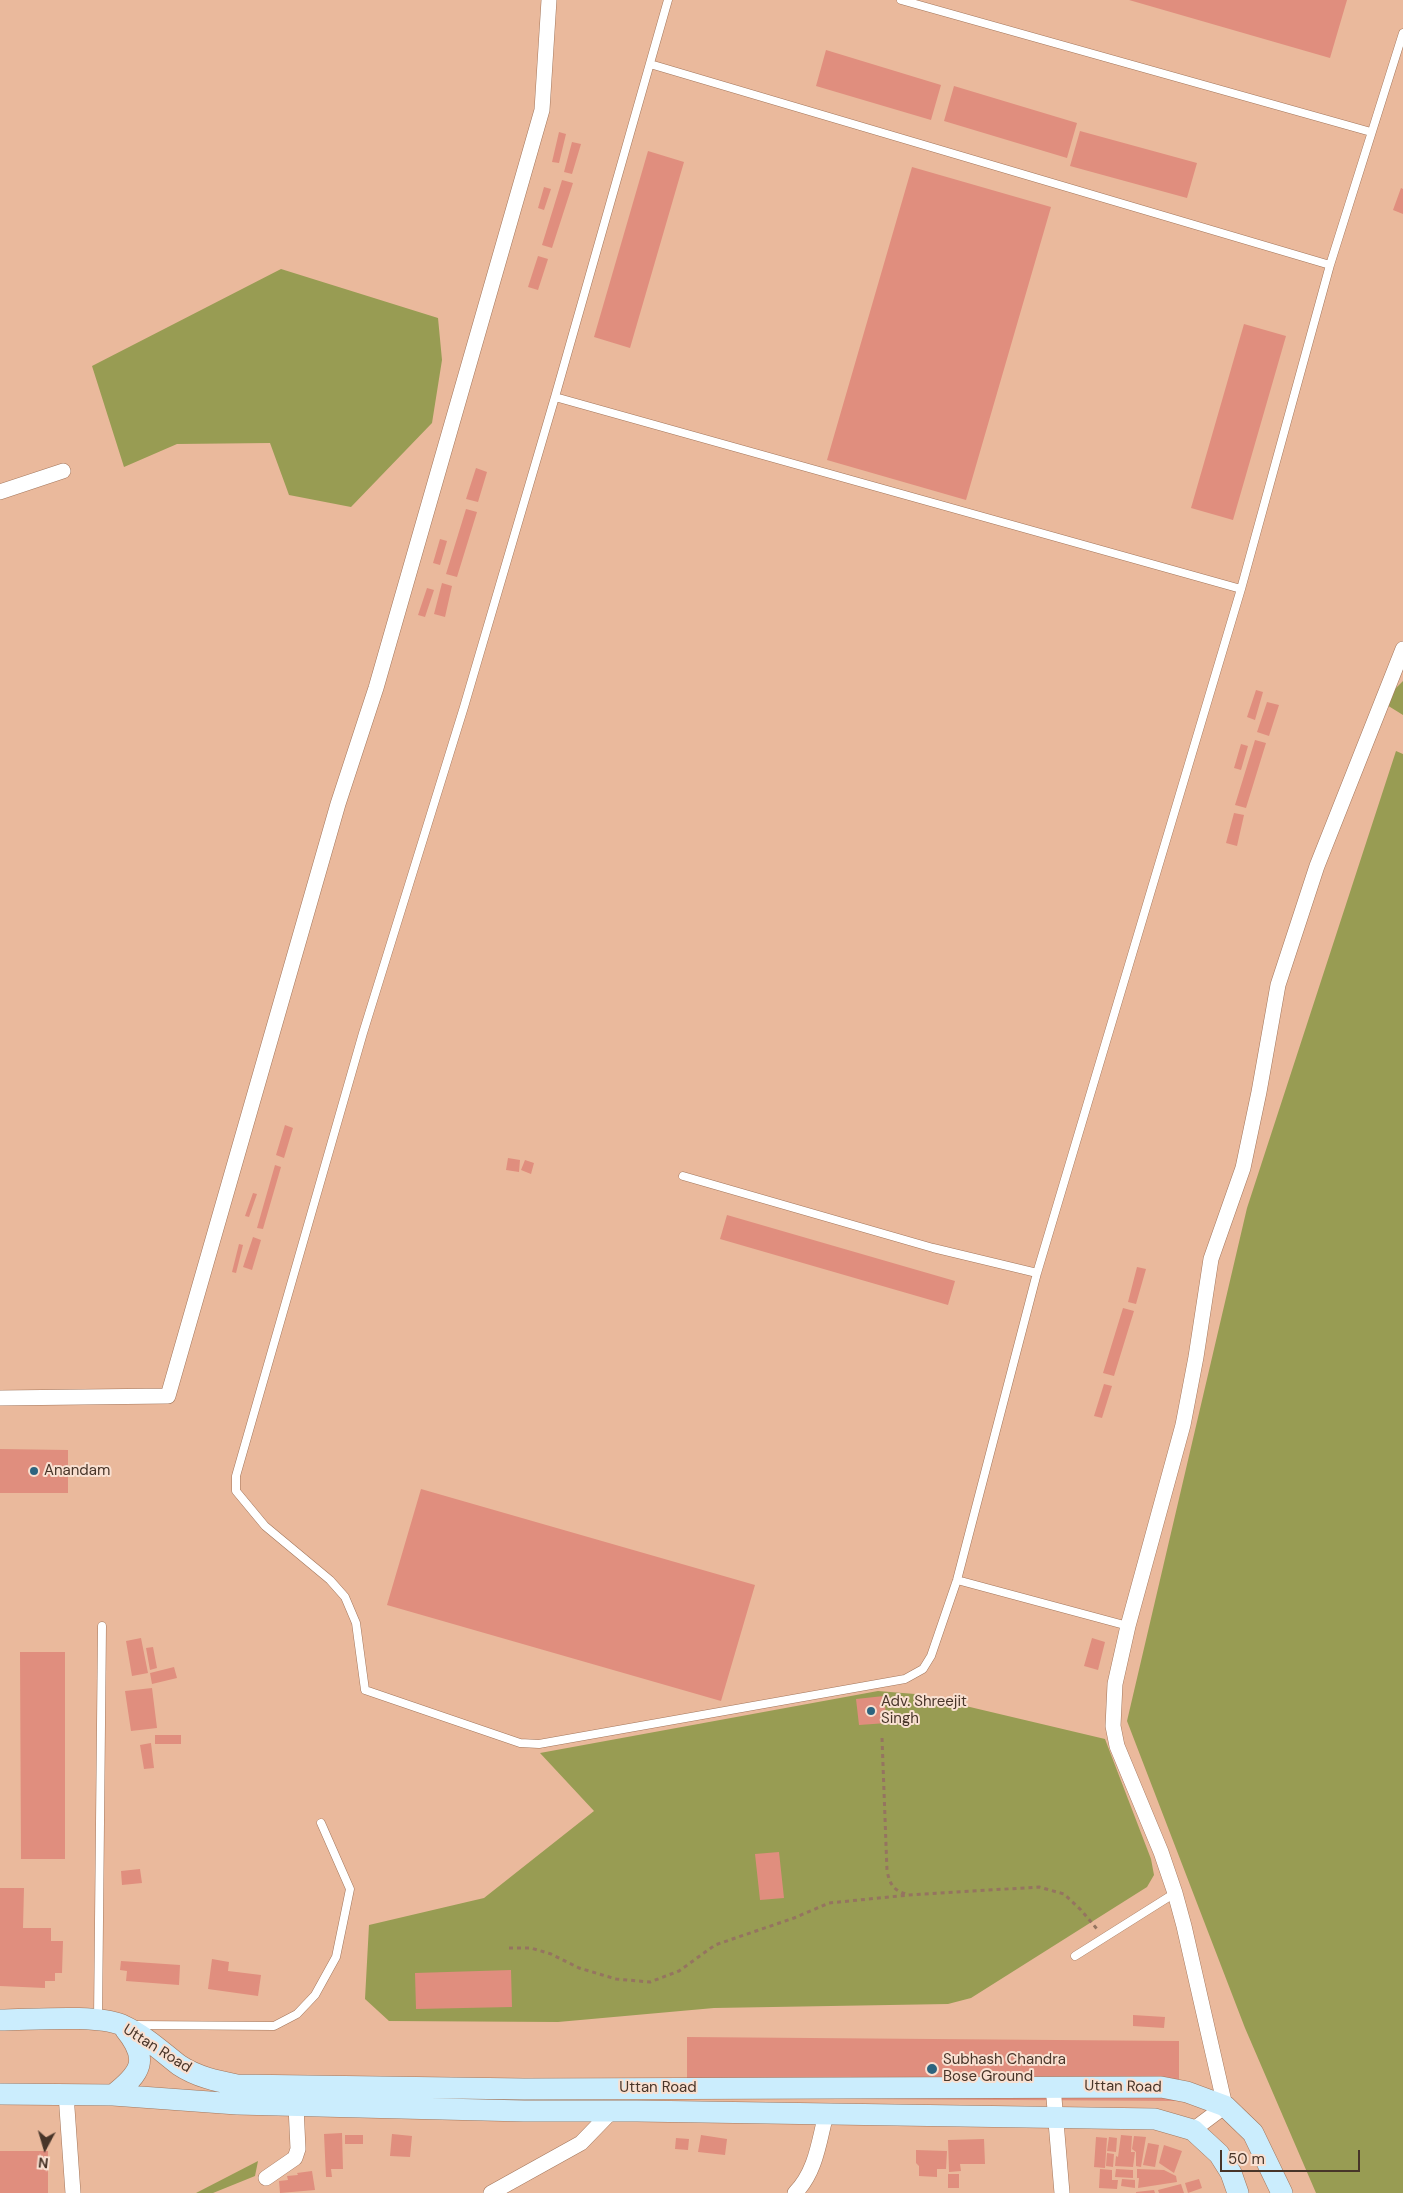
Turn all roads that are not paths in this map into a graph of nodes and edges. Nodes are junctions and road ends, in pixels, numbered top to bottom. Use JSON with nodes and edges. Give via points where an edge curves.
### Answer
{"nodes":[{"id":1,"x":549,"y":0,"type":"edge"},
{"id":2,"x":668,"y":0,"type":"edge"},
{"id":3,"x":901,"y":0,"type":"edge"},
{"id":4,"x":1403,"y":33,"type":"edge"},
{"id":5,"x":650,"y":64,"type":"junction"},
{"id":6,"x":1371,"y":132,"type":"junction"},
{"id":7,"x":1330,"y":265,"type":"junction"},
{"id":8,"x":555,"y":397,"type":"junction"},
{"id":9,"x":63,"y":471,"type":"dead end"},
{"id":10,"x":0,"y":492,"type":"edge"},
{"id":11,"x":1241,"y":589,"type":"junction"},
{"id":12,"x":1403,"y":649,"type":"edge"},
{"id":13,"x":683,"y":1176,"type":"dead end"},
{"id":14,"x":1037,"y":1273,"type":"junction"},
{"id":15,"x":0,"y":1398,"type":"edge"},
{"id":16,"x":957,"y":1580,"type":"junction"},
{"id":17,"x":102,"y":1626,"type":"dead end"},
{"id":18,"x":1128,"y":1626,"type":"junction"},
{"id":19,"x":321,"y":1823,"type":"dead end"},
{"id":20,"x":1175,"y":1893,"type":"junction"},
{"id":21,"x":1075,"y":1956,"type":"dead end"},
{"id":22,"x":0,"y":2020,"type":"edge"},
{"id":23,"x":98,"y":2020,"type":"junction"},
{"id":24,"x":122,"y":2025,"type":"junction"},
{"id":25,"x":1053,"y":2086,"type":"junction"},
{"id":26,"x":0,"y":2094,"type":"edge"},
{"id":27,"x":66,"y":2094,"type":"junction"},
{"id":28,"x":113,"y":2095,"type":"junction"},
{"id":29,"x":296,"y":2106,"type":"junction"},
{"id":30,"x":1225,"y":2106,"type":"junction"},
{"id":31,"x":612,"y":2111,"type":"junction"},
{"id":32,"x":826,"y":2114,"type":"junction"},
{"id":33,"x":1055,"y":2117,"type":"junction"},
{"id":34,"x":1193,"y":2130,"type":"junction"},
{"id":35,"x":266,"y":2178,"type":"dead end"},
{"id":36,"x":73,"y":2193,"type":"edge"},
{"id":37,"x":491,"y":2193,"type":"edge"},
{"id":38,"x":795,"y":2193,"type":"edge"},
{"id":39,"x":1062,"y":2193,"type":"edge"},
{"id":40,"x":1238,"y":2193,"type":"edge"},
{"id":41,"x":1282,"y":2193,"type":"edge"}],
"edges":[{"from":1,"to":15,"type":"street","via":[[542,110],[168,1396]]},
{"from":2,"to":5,"type":"lane"},
{"from":3,"to":6,"type":"lane"},
{"from":4,"to":6,"type":"lane"},
{"from":5,"to":7,"type":"lane"},
{"from":5,"to":8,"type":"lane"},
{"from":6,"to":7,"type":"lane"},
{"from":7,"to":11,"type":"lane"},
{"from":8,"to":11,"type":"lane"},
{"from":8,"to":16,"type":"lane","via":[[363,1033],[236,1476],[236,1491],[265,1526],[330,1580],[345,1597],[356,1622],[365,1690],[520,1743],[539,1744],[905,1679],[923,1669],[931,1656]]},
{"from":9,"to":10,"type":"street"},
{"from":11,"to":14,"type":"lane"},
{"from":12,"to":18,"type":"street","via":[[1317,866],[1278,985],[1243,1168],[1211,1259],[1183,1425]]},
{"from":13,"to":14,"type":"lane","via":[[933,1248]]},
{"from":14,"to":16,"type":"lane"},
{"from":16,"to":18,"type":"lane"},
{"from":17,"to":23,"type":"lane"},
{"from":18,"to":20,"type":"street","via":[[1115,1684],[1113,1726],[1117,1746]]},
{"from":19,"to":24,"type":"lane","via":[[350,1889],[336,1958],[315,1995],[297,2014],[274,2026]]},
{"from":20,"to":21,"type":"lane"},
{"from":20,"to":30,"type":"street"},
{"from":22,"to":23,"type":"main road","name":"Uttan Road"},
{"from":23,"to":24,"type":"main road","name":"Uttan Road"},
{"from":24,"to":25,"type":"main road","name":"Uttan Road","via":[[147,2039],[180,2066],[206,2078],[237,2085],[524,2088]]},
{"from":24,"to":28,"type":"main road","via":[[140,2053],[140,2068],[131,2081]]},
{"from":25,"to":30,"type":"main road","name":"Uttan Road","via":[[1161,2087],[1187,2092]]},
{"from":25,"to":33,"type":"street"},
{"from":26,"to":27,"type":"main road","name":"Uttan Road"},
{"from":27,"to":28,"type":"main road","name":"Uttan Road"},
{"from":27,"to":36,"type":"street"},
{"from":28,"to":29,"type":"main road","name":"Uttan Road"},
{"from":29,"to":31,"type":"main road","name":"Uttan Road"},
{"from":29,"to":35,"type":"street","via":[[298,2149],[294,2158]]},
{"from":30,"to":34,"type":"street"},
{"from":30,"to":41,"type":"main road","name":"Uttan Road","via":[[1253,2133]]},
{"from":31,"to":32,"type":"main road","name":"Uttan Road"},
{"from":31,"to":37,"type":"street","via":[[581,2143]]},
{"from":32,"to":33,"type":"main road","name":"Uttan Road"},
{"from":32,"to":38,"type":"street","via":[[810,2172]]},
{"from":33,"to":34,"type":"main road","name":"Uttan Road","via":[[1155,2119]]},
{"from":33,"to":39,"type":"street"},
{"from":34,"to":40,"type":"main road","name":"Uttan Road","via":[[1219,2154]]}]}
